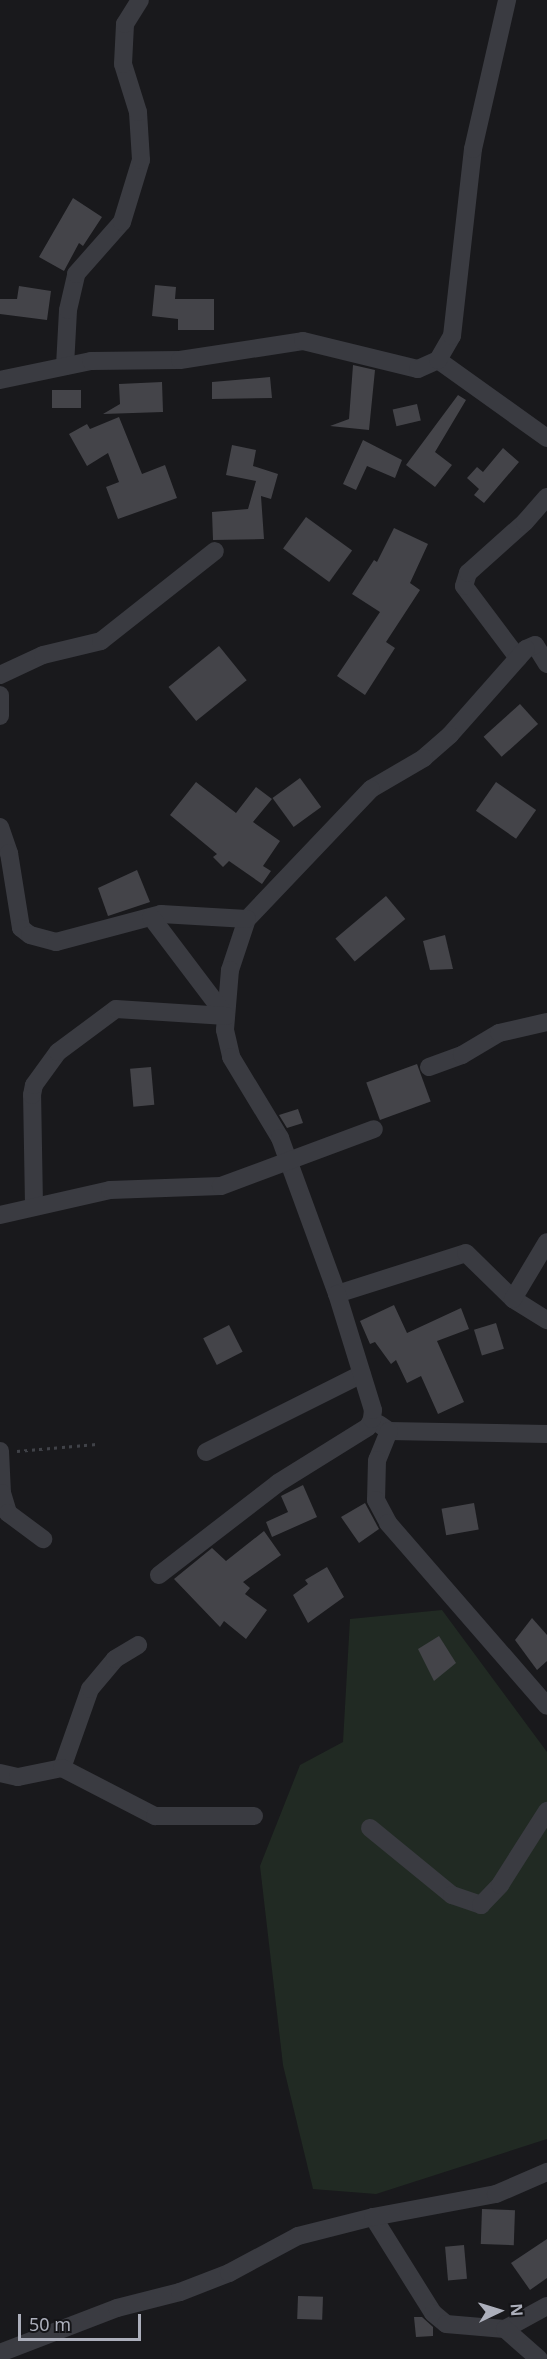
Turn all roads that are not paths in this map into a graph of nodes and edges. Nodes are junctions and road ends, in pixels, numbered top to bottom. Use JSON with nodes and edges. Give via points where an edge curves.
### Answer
{"nodes":[{"id":1,"x":140,"y":0,"type":"edge"},
{"id":2,"x":507,"y":0,"type":"edge"},
{"id":3,"x":438,"y":360,"type":"junction"},
{"id":4,"x":65,"y":366,"type":"junction"},
{"id":5,"x":0,"y":380,"type":"edge"},
{"id":6,"x":547,"y":438,"type":"edge"},
{"id":7,"x":547,"y":497,"type":"edge"},
{"id":8,"x":214,"y":551,"type":"dead end"},
{"id":9,"x":518,"y":658,"type":"junction"},
{"id":10,"x":547,"y":664,"type":"edge"},
{"id":11,"x":0,"y":675,"type":"edge"},
{"id":12,"x":0,"y":695,"type":"edge"},
{"id":13,"x":0,"y":717,"type":"edge"},
{"id":14,"x":0,"y":827,"type":"edge"},
{"id":15,"x":151,"y":917,"type":"junction"},
{"id":16,"x":247,"y":919,"type":"junction"},
{"id":17,"x":226,"y":1016,"type":"junction"},
{"id":18,"x":547,"y":1022,"type":"edge"},
{"id":19,"x":429,"y":1067,"type":"dead end"},
{"id":20,"x":374,"y":1129,"type":"dead end"},
{"id":21,"x":287,"y":1160,"type":"junction"},
{"id":22,"x":34,"y":1205,"type":"junction"},
{"id":23,"x":0,"y":1215,"type":"edge"},
{"id":24,"x":547,"y":1242,"type":"edge"},
{"id":25,"x":337,"y":1294,"type":"junction"},
{"id":26,"x":513,"y":1299,"type":"junction"},
{"id":27,"x":547,"y":1320,"type":"edge"},
{"id":28,"x":362,"y":1374,"type":"junction"},
{"id":29,"x":372,"y":1419,"type":"junction"},
{"id":30,"x":389,"y":1431,"type":"junction"},
{"id":31,"x":547,"y":1434,"type":"edge"},
{"id":32,"x":0,"y":1451,"type":"edge"},
{"id":33,"x":206,"y":1452,"type":"dead end"},
{"id":34,"x":43,"y":1539,"type":"dead end"},
{"id":35,"x":159,"y":1575,"type":"dead end"},
{"id":36,"x":138,"y":1645,"type":"dead end"},
{"id":37,"x":547,"y":1706,"type":"edge"},
{"id":38,"x":62,"y":1768,"type":"junction"},
{"id":39,"x":0,"y":1773,"type":"edge"},
{"id":40,"x":547,"y":1811,"type":"edge"},
{"id":41,"x":254,"y":1816,"type":"dead end"},
{"id":42,"x":370,"y":1828,"type":"dead end"},
{"id":43,"x":547,"y":2172,"type":"edge"},
{"id":44,"x":373,"y":2217,"type":"junction"},
{"id":45,"x":547,"y":2306,"type":"edge"},
{"id":46,"x":505,"y":2328,"type":"junction"},
{"id":47,"x":0,"y":2353,"type":"edge"},
{"id":48,"x":539,"y":2359,"type":"edge"}],
"edges":[{"from":1,"to":4,"type":"street","via":[[124,24],[123,64],[138,112],[141,160],[122,222],[76,274],[68,310]]},
{"from":2,"to":3,"type":"street","via":[[473,149],[452,336]]},
{"from":3,"to":4,"type":"street","via":[[418,369],[303,341],[180,360],[101,360]]},
{"from":3,"to":6,"type":"street"},
{"from":4,"to":5,"type":"street"},
{"from":7,"to":9,"type":"street","via":[[468,573],[464,586]]},
{"from":8,"to":11,"type":"street","via":[[101,641],[43,655]]},
{"from":9,"to":10,"type":"street","via":[[535,645]]},
{"from":9,"to":16,"type":"street","via":[[424,758],[371,789],[354,805]]},
{"from":12,"to":13,"type":"street"},
{"from":14,"to":15,"type":"street","via":[[9,853],[21,928],[30,935],[56,942]]},
{"from":15,"to":16,"type":"street","via":[[184,913]]},
{"from":15,"to":17,"type":"street"},
{"from":16,"to":17,"type":"street","via":[[230,970]]},
{"from":17,"to":21,"type":"street","via":[[231,1057],[271,1122]]},
{"from":17,"to":22,"type":"street","via":[[116,1009],[58,1052],[34,1084],[32,1095]]},
{"from":18,"to":19,"type":"street","via":[[499,1032],[462,1055]]},
{"from":20,"to":21,"type":"street"},
{"from":21,"to":22,"type":"street","via":[[221,1186],[110,1190]]},
{"from":21,"to":25,"type":"street"},
{"from":22,"to":23,"type":"street"},
{"from":24,"to":26,"type":"street"},
{"from":25,"to":26,"type":"street","via":[[466,1253]]},
{"from":25,"to":28,"type":"street"},
{"from":26,"to":27,"type":"street"},
{"from":28,"to":29,"type":"street","via":[[374,1410]]},
{"from":28,"to":33,"type":"street"},
{"from":29,"to":30,"type":"street"},
{"from":29,"to":35,"type":"street","via":[[368,1427],[278,1483]]},
{"from":30,"to":31,"type":"street"},
{"from":30,"to":37,"type":"street","via":[[377,1460],[376,1490],[376,1500],[388,1523]]},
{"from":32,"to":34,"type":"street","via":[[2,1493],[8,1513]]},
{"from":36,"to":38,"type":"street","via":[[115,1659],[90,1689]]},
{"from":38,"to":39,"type":"street","via":[[18,1777]]},
{"from":38,"to":41,"type":"street","via":[[155,1816]]},
{"from":40,"to":42,"type":"street","via":[[500,1885],[481,1905],[452,1895]]},
{"from":43,"to":44,"type":"street","via":[[496,2193]]},
{"from":44,"to":46,"type":"street","via":[[433,2313],[446,2324]]},
{"from":44,"to":47,"type":"street","via":[[298,2236],[230,2273],[180,2292],[117,2308]]},
{"from":45,"to":46,"type":"street"},
{"from":46,"to":48,"type":"street"}]}
